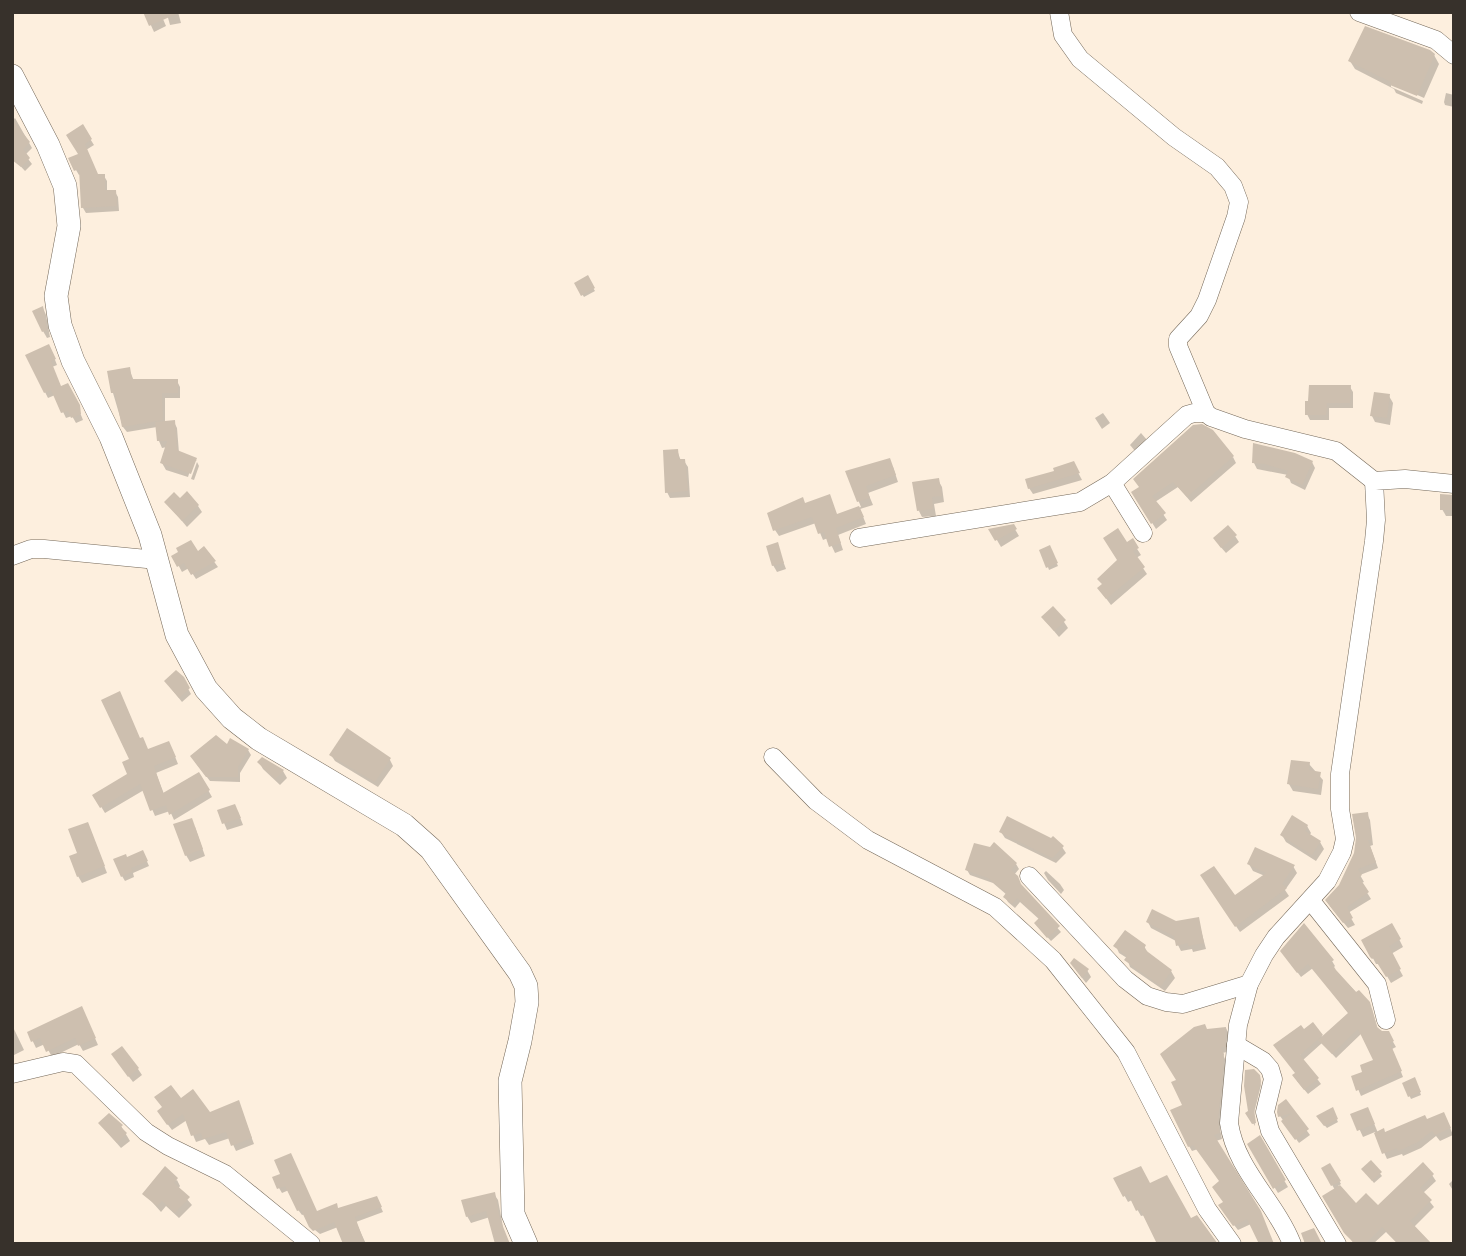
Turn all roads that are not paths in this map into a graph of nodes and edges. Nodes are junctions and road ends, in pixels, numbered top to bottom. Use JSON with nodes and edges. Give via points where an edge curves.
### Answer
{"nodes":[{"id":1,"x":1059,"y":12,"type":"edge"},
{"id":2,"x":1359,"y":12,"type":"edge"},
{"id":3,"x":1454,"y":55,"type":"edge"},
{"id":4,"x":12,"y":76,"type":"edge"},
{"id":5,"x":1206,"y":413,"type":"junction"},
{"id":6,"x":1374,"y":481,"type":"junction"},
{"id":7,"x":1112,"y":483,"type":"junction"},
{"id":8,"x":1454,"y":484,"type":"edge"},
{"id":9,"x":1143,"y":533,"type":"dead end"},
{"id":10,"x":859,"y":538,"type":"dead end"},
{"id":11,"x":12,"y":556,"type":"edge"},
{"id":12,"x":157,"y":560,"type":"junction"},
{"id":13,"x":774,"y":757,"type":"dead end"},
{"id":14,"x":1029,"y":876,"type":"dead end"},
{"id":15,"x":1311,"y":901,"type":"junction"},
{"id":16,"x":1250,"y":984,"type":"junction"},
{"id":17,"x":1386,"y":1020,"type":"dead end"},
{"id":18,"x":1236,"y":1045,"type":"junction"},
{"id":19,"x":12,"y":1074,"type":"edge"},
{"id":20,"x":311,"y":1244,"type":"edge"},
{"id":21,"x":526,"y":1244,"type":"edge"},
{"id":22,"x":1232,"y":1244,"type":"edge"},
{"id":23,"x":1292,"y":1244,"type":"edge"},
{"id":24,"x":1337,"y":1244,"type":"edge"}],
"edges":[{"from":1,"to":5,"type":"street","via":[[1063,35],[1080,59],[1217,167],[1239,202],[1199,316],[1178,339]]},
{"from":2,"to":3,"type":"street","via":[[1436,40]]},
{"from":4,"to":12,"type":"street","via":[[65,186],[69,226],[57,296],[60,325],[111,437]]},
{"from":5,"to":6,"type":"street","via":[[1245,429],[1336,451]]},
{"from":5,"to":7,"type":"street","via":[[1187,415]]},
{"from":6,"to":8,"type":"street"},
{"from":6,"to":15,"type":"street","via":[[1374,541],[1340,774],[1345,839],[1337,866]]},
{"from":7,"to":9,"type":"street"},
{"from":7,"to":10,"type":"street","via":[[1069,506]]},
{"from":11,"to":12,"type":"street","via":[[44,549]]},
{"from":12,"to":21,"type":"street","via":[[177,635],[206,689],[259,739],[380,810],[431,849],[520,972],[527,1002],[510,1092],[513,1214]]},
{"from":13,"to":22,"type":"street","via":[[816,801],[868,839],[995,907],[1053,960],[1126,1052],[1207,1209]]},
{"from":14,"to":16,"type":"street","via":[[1125,979],[1147,996],[1183,1004]]},
{"from":15,"to":16,"type":"street","via":[[1276,937]]},
{"from":15,"to":17,"type":"street","via":[[1377,984]]},
{"from":16,"to":18,"type":"street"},
{"from":18,"to":23,"type":"street","via":[[1231,1139]]},
{"from":18,"to":24,"type":"street","via":[[1270,1069],[1273,1079],[1265,1112],[1270,1131]]},
{"from":19,"to":20,"type":"street","via":[[63,1062],[75,1064],[146,1132],[225,1174]]}]}
